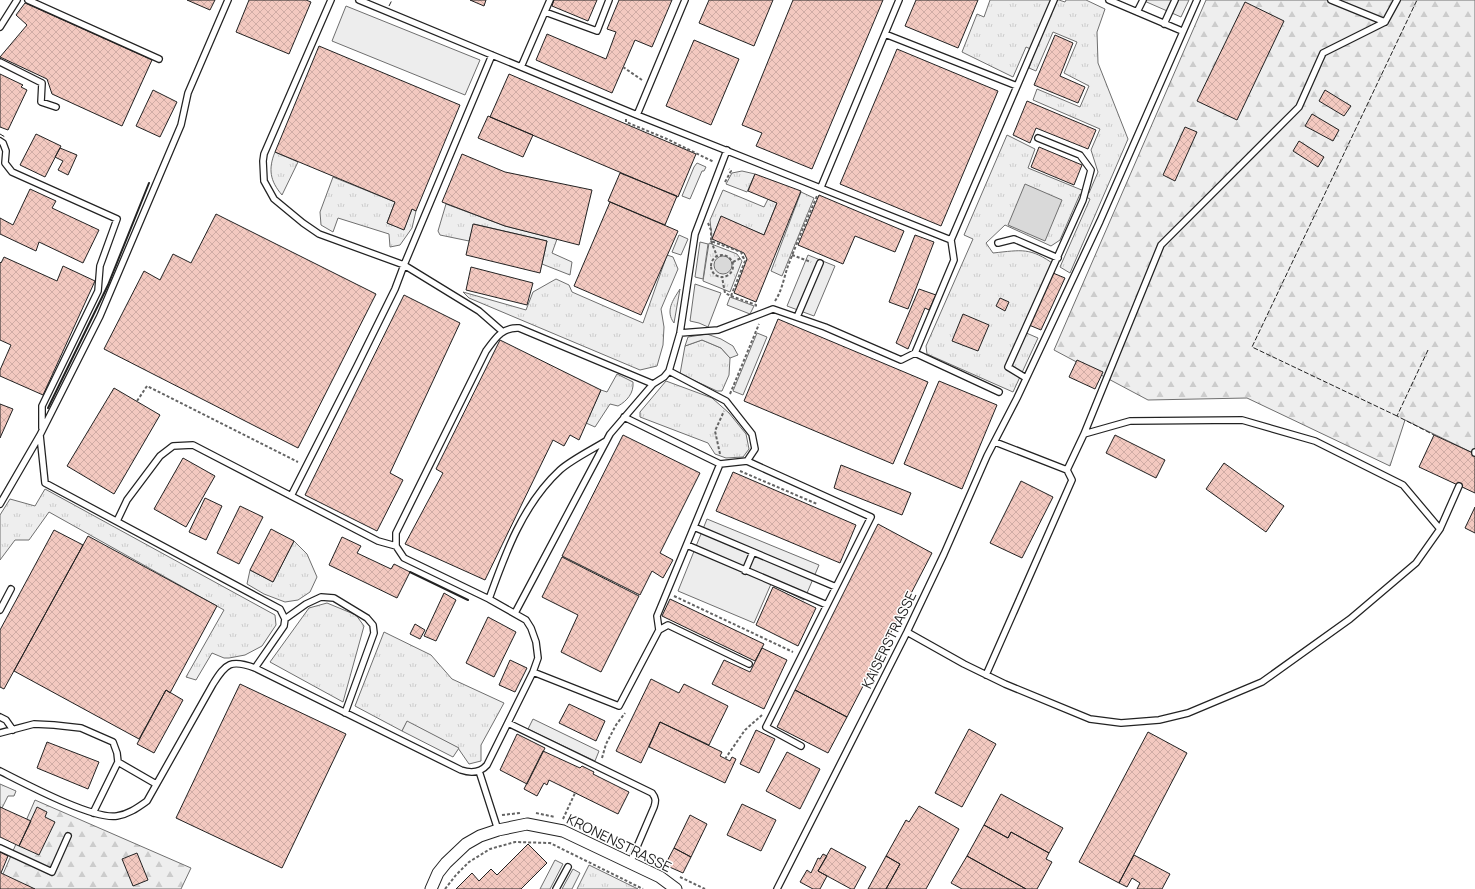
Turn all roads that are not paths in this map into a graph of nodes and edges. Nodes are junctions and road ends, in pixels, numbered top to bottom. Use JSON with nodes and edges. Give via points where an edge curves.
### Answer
{"nodes":[{"id":1,"x":17,"y":0,"type":"edge"},
{"id":2,"x":28,"y":0,"type":"edge"},
{"id":3,"x":228,"y":0,"type":"edge"},
{"id":4,"x":331,"y":0,"type":"edge"},
{"id":5,"x":360,"y":0,"type":"edge"},
{"id":6,"x":550,"y":0,"type":"edge"},
{"id":7,"x":609,"y":0,"type":"edge"},
{"id":8,"x":685,"y":0,"type":"edge"},
{"id":9,"x":899,"y":0,"type":"edge"},
{"id":10,"x":1054,"y":0,"type":"edge"},
{"id":11,"x":1109,"y":0,"type":"edge"},
{"id":12,"x":1143,"y":0,"type":"edge"},
{"id":13,"x":1175,"y":0,"type":"edge"},
{"id":14,"x":1196,"y":0,"type":"edge"},
{"id":15,"x":1330,"y":0,"type":"edge"},
{"id":16,"x":1397,"y":0,"type":"edge"},
{"id":17,"x":545,"y":12,"type":"junction"},
{"id":18,"x":1137,"y":12,"type":"junction"},
{"id":19,"x":1385,"y":22,"type":"junction"},
{"id":20,"x":1164,"y":24,"type":"junction"},
{"id":21,"x":0,"y":27,"type":"edge"},
{"id":22,"x":1182,"y":31,"type":"junction"},
{"id":23,"x":885,"y":34,"type":"junction"},
{"id":24,"x":492,"y":55,"type":"junction"},
{"id":25,"x":158,"y":60,"type":"dead end"},
{"id":26,"x":0,"y":62,"type":"edge"},
{"id":27,"x":521,"y":67,"type":"junction"},
{"id":28,"x":1017,"y":86,"type":"junction"},
{"id":29,"x":56,"y":107,"type":"dead end"},
{"id":30,"x":637,"y":115,"type":"junction"},
{"id":31,"x":1038,"y":138,"type":"dead end"},
{"id":32,"x":0,"y":142,"type":"edge"},
{"id":33,"x":727,"y":150,"type":"junction"},
{"id":34,"x":821,"y":187,"type":"junction"},
{"id":35,"x":951,"y":240,"type":"junction"},
{"id":36,"x":998,"y":243,"type":"dead end"},
{"id":37,"x":1058,"y":258,"type":"junction"},
{"id":38,"x":820,"y":264,"type":"road end"},
{"id":39,"x":404,"y":265,"type":"junction"},
{"id":40,"x":797,"y":318,"type":"junction"},
{"id":41,"x":503,"y":332,"type":"junction"},
{"id":42,"x":680,"y":333,"type":"junction"},
{"id":43,"x":915,"y":353,"type":"junction"},
{"id":44,"x":669,"y":372,"type":"junction"},
{"id":45,"x":1026,"y":378,"type":"junction"},
{"id":46,"x":652,"y":384,"type":"junction"},
{"id":47,"x":999,"y":392,"type":"dead end"},
{"id":48,"x":624,"y":417,"type":"junction"},
{"id":49,"x":41,"y":433,"type":"junction"},
{"id":50,"x":1084,"y":434,"type":"junction"},
{"id":51,"x":607,"y":441,"type":"junction"},
{"id":52,"x":994,"y":442,"type":"junction"},
{"id":53,"x":747,"y":461,"type":"junction"},
{"id":54,"x":720,"y":464,"type":"junction"},
{"id":55,"x":1067,"y":470,"type":"junction"},
{"id":56,"x":1459,"y":486,"type":"dead end"},
{"id":57,"x":291,"y":496,"type":"junction"},
{"id":58,"x":0,"y":504,"type":"edge"},
{"id":59,"x":117,"y":522,"type":"junction"},
{"id":60,"x":694,"y":527,"type":"junction"},
{"id":61,"x":1440,"y":529,"type":"junction"},
{"id":62,"x":687,"y":545,"type":"junction"},
{"id":63,"x":396,"y":546,"type":"junction"},
{"id":64,"x":753,"y":552,"type":"junction"},
{"id":65,"x":745,"y":571,"type":"junction"},
{"id":66,"x":836,"y":587,"type":"junction"},
{"id":67,"x":11,"y":589,"type":"dead end"},
{"id":68,"x":489,"y":599,"type":"junction"},
{"id":69,"x":827,"y":605,"type":"junction"},
{"id":70,"x":0,"y":610,"type":"edge"},
{"id":71,"x":515,"y":614,"type":"junction"},
{"id":72,"x":285,"y":619,"type":"junction"},
{"id":73,"x":659,"y":630,"type":"junction"},
{"id":74,"x":907,"y":632,"type":"junction"},
{"id":75,"x":749,"y":664,"type":"dead end"},
{"id":76,"x":255,"y":668,"type":"junction"},
{"id":77,"x":533,"y":672,"type":"junction"},
{"id":78,"x":986,"y":675,"type":"junction"},
{"id":79,"x":345,"y":713,"type":"junction"},
{"id":80,"x":0,"y":717,"type":"edge"},
{"id":81,"x":508,"y":723,"type":"junction"},
{"id":82,"x":13,"y":730,"type":"junction"},
{"id":83,"x":0,"y":733,"type":"edge"},
{"id":84,"x":801,"y":746,"type":"dead end"},
{"id":85,"x":118,"y":762,"type":"junction"},
{"id":86,"x":0,"y":771,"type":"edge"},
{"id":87,"x":478,"y":771,"type":"junction"},
{"id":88,"x":156,"y":784,"type":"junction"},
{"id":89,"x":93,"y":813,"type":"junction"},
{"id":90,"x":498,"y":830,"type":"junction"},
{"id":91,"x":68,"y":836,"type":"dead end"},
{"id":92,"x":0,"y":848,"type":"edge"},
{"id":93,"x":630,"y":863,"type":"junction"},
{"id":94,"x":568,"y":867,"type":"dead end"},
{"id":95,"x":431,"y":889,"type":"edge"},
{"id":96,"x":556,"y":889,"type":"edge"},
{"id":97,"x":676,"y":889,"type":"edge"},
{"id":98,"x":777,"y":889,"type":"edge"}],
"edges":[{"from":1,"to":21,"type":"lane"},
{"from":2,"to":25,"type":"lane"},
{"from":3,"to":49,"type":"lane","via":[[188,93],[181,125],[100,316]]},
{"from":4,"to":39,"type":"lane","via":[[264,154],[264,181],[274,199],[319,234]]},
{"from":5,"to":24,"type":"lane"},
{"from":6,"to":17,"type":"lane"},
{"from":7,"to":17,"type":"lane","via":[[597,31]]},
{"from":8,"to":30,"type":"lane"},
{"from":9,"to":23,"type":"lane"},
{"from":10,"to":28,"type":"lane"},
{"from":11,"to":18,"type":"lane"},
{"from":12,"to":18,"type":"lane"},
{"from":13,"to":20,"type":"lane"},
{"from":14,"to":22,"type":"lane","name":"KAISERSTRASSE"},
{"from":15,"to":19,"type":"lane"},
{"from":16,"to":19,"type":"lane"},
{"from":17,"to":27,"type":"lane"},
{"from":18,"to":20,"type":"lane"},
{"from":19,"to":50,"type":"lane","via":[[1323,53],[1299,107],[1161,245]]},
{"from":20,"to":22,"type":"lane"},
{"from":22,"to":45,"type":"lane","name":"KAISERSTRASSE","via":[[1100,222]]},
{"from":23,"to":28,"type":"lane"},
{"from":23,"to":34,"type":"lane"},
{"from":24,"to":27,"type":"lane"},
{"from":24,"to":39,"type":"lane"},
{"from":26,"to":29,"type":"lane","via":[[42,83],[41,102]]},
{"from":27,"to":30,"type":"lane"},
{"from":28,"to":35,"type":"lane"},
{"from":30,"to":33,"type":"lane"},
{"from":31,"to":37,"type":"lane","via":[[1080,155],[1091,170],[1083,200]]},
{"from":32,"to":49,"type":"lane","via":[[6,151],[5,163],[12,172],[117,219],[100,266],[98,291],[42,406]]},
{"from":33,"to":34,"type":"lane"},
{"from":33,"to":42,"type":"lane","via":[[694,234]]},
{"from":34,"to":35,"type":"lane"},
{"from":35,"to":43,"type":"lane","via":[[954,260]]},
{"from":36,"to":37,"type":"lane","via":[[1014,239]]},
{"from":37,"to":45,"type":"lane","via":[[1008,367]]},
{"from":38,"to":40,"type":"lane"},
{"from":39,"to":41,"type":"lane","via":[[479,312]]},
{"from":39,"to":57,"type":"lane","via":[[395,289]]},
{"from":40,"to":42,"type":"lane","via":[[773,309],[718,330]]},
{"from":40,"to":43,"type":"lane","via":[[825,327],[901,360]]},
{"from":41,"to":46,"type":"lane","via":[[511,327],[519,328]]},
{"from":41,"to":63,"type":"lane","via":[[486,351],[396,533]]},
{"from":42,"to":44,"type":"lane"},
{"from":43,"to":47,"type":"lane"},
{"from":44,"to":46,"type":"lane"},
{"from":44,"to":53,"type":"lane","via":[[726,401],[752,434],[755,449]]},
{"from":45,"to":52,"type":"lane","name":"KAISERSTRASSE"},
{"from":46,"to":48,"type":"lane"},
{"from":48,"to":51,"type":"lane"},
{"from":48,"to":54,"type":"lane"},
{"from":49,"to":58,"type":"lane"},
{"from":49,"to":59,"type":"lane","via":[[45,483]]},
{"from":50,"to":55,"type":"lane"},
{"from":50,"to":61,"type":"lane","via":[[1130,421],[1242,420],[1315,441],[1404,485]]},
{"from":51,"to":68,"type":"lane","via":[[560,470],[542,491],[531,506],[505,555]]},
{"from":51,"to":71,"type":"lane"},
{"from":52,"to":55,"type":"lane"},
{"from":52,"to":74,"type":"lane","name":"KAISERSTRASSE"},
{"from":53,"to":54,"type":"lane"},
{"from":53,"to":66,"type":"lane","via":[[871,518]]},
{"from":54,"to":60,"type":"lane"},
{"from":55,"to":78,"type":"lane","via":[[1072,480]]},
{"from":56,"to":61,"type":"lane"},
{"from":57,"to":59,"type":"lane","via":[[193,445],[173,446],[155,462],[127,500]]},
{"from":57,"to":63,"type":"lane","via":[[378,541]]},
{"from":59,"to":72,"type":"lane","via":[[280,609]]},
{"from":60,"to":62,"type":"lane"},
{"from":60,"to":64,"type":"lane"},
{"from":61,"to":78,"type":"lane","via":[[1416,563],[1350,620],[1262,682],[1188,713],[1159,720],[1121,723],[1090,719]]},
{"from":62,"to":65,"type":"lane"},
{"from":62,"to":73,"type":"lane","via":[[657,616]]},
{"from":63,"to":68,"type":"lane","via":[[404,558]]},
{"from":64,"to":65,"type":"lane"},
{"from":64,"to":66,"type":"lane"},
{"from":65,"to":69,"type":"lane"},
{"from":66,"to":69,"type":"lane"},
{"from":67,"to":70,"type":"lane"},
{"from":68,"to":71,"type":"lane"},
{"from":69,"to":84,"type":"lane","via":[[766,727]]},
{"from":71,"to":77,"type":"lane","via":[[526,620],[536,642],[538,658]]},
{"from":72,"to":76,"type":"lane","via":[[284,626]]},
{"from":72,"to":79,"type":"lane","via":[[321,597],[334,598],[368,618],[373,625],[374,633]]},
{"from":73,"to":75,"type":"lane","via":[[668,625]]},
{"from":73,"to":77,"type":"lane","via":[[619,706]]},
{"from":74,"to":78,"type":"lane"},
{"from":74,"to":98,"type":"lane","name":"KAISERSTRASSE"},
{"from":76,"to":79,"type":"lane"},
{"from":76,"to":88,"type":"lane","via":[[241,663],[230,664],[222,669]]},
{"from":77,"to":81,"type":"lane"},
{"from":79,"to":87,"type":"lane","via":[[461,770]]},
{"from":80,"to":82,"type":"lane","via":[[6,720]]},
{"from":81,"to":87,"type":"lane","via":[[487,765]]},
{"from":81,"to":93,"type":"lane","via":[[652,793],[656,802]]},
{"from":82,"to":83,"type":"lane"},
{"from":82,"to":85,"type":"lane","via":[[34,724],[81,728],[113,742]]},
{"from":85,"to":88,"type":"lane"},
{"from":85,"to":89,"type":"lane"},
{"from":86,"to":89,"type":"lane"},
{"from":87,"to":90,"type":"lane"},
{"from":88,"to":89,"type":"lane","via":[[147,801],[129,813],[116,816]]},
{"from":90,"to":93,"type":"street","name":"KRONENSTRASSE","via":[[527,824],[563,830]]},
{"from":90,"to":95,"type":"street","name":"KRONENSTRASSE","via":[[466,844],[438,873]]},
{"from":91,"to":92,"type":"lane","via":[[52,872]]},
{"from":93,"to":97,"type":"street","name":"KRONENSTRASSE","via":[[660,877]]},
{"from":94,"to":96,"type":"lane"}]}
